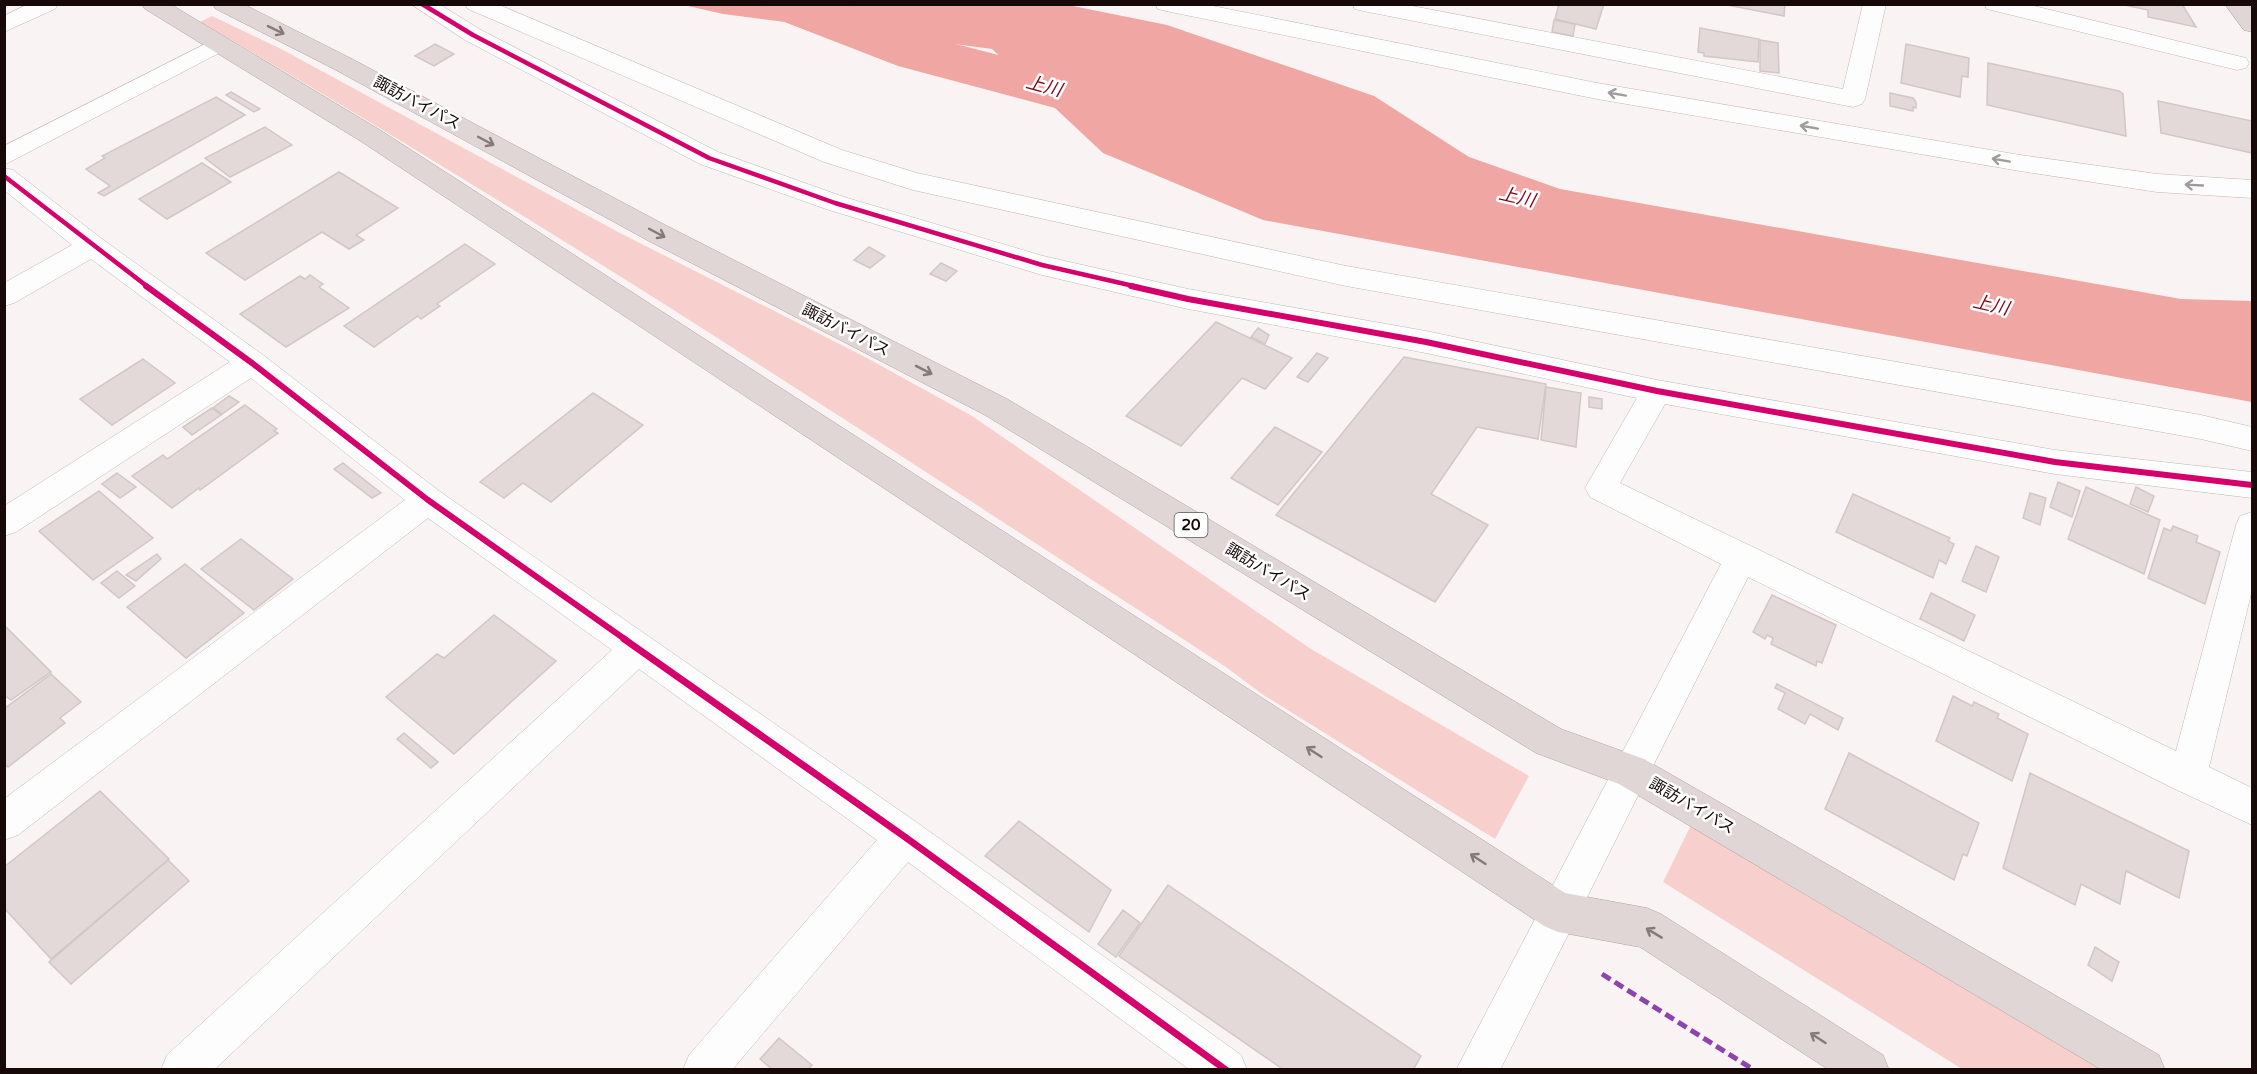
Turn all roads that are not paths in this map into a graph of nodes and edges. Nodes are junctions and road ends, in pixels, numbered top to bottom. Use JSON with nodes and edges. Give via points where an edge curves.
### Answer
{"nodes":[{"id":1,"x":47,"y":4,"type":"edge"},
{"id":2,"x":153,"y":4,"type":"edge"},
{"id":3,"x":224,"y":4,"type":"edge"},
{"id":4,"x":422,"y":4,"type":"edge"},
{"id":5,"x":476,"y":4,"type":"edge"},
{"id":6,"x":1166,"y":4,"type":"edge"},
{"id":7,"x":1363,"y":4,"type":"edge"},
{"id":8,"x":1875,"y":4,"type":"edge"},
{"id":9,"x":1995,"y":4,"type":"edge"},
{"id":10,"x":2236,"y":4,"type":"edge"},
{"id":11,"x":2253,"y":25,"type":"edge"},
{"id":12,"x":4,"y":26,"type":"edge"},
{"id":13,"x":217,"y":45,"type":"junction"},
{"id":14,"x":2237,"y":63,"type":"dead end"},
{"id":15,"x":4,"y":157,"type":"edge"},
{"id":16,"x":4,"y":176,"type":"edge"},
{"id":17,"x":2253,"y":189,"type":"edge"},
{"id":18,"x":92,"y":246,"type":"junction"},
{"id":19,"x":4,"y":296,"type":"edge"},
{"id":20,"x":252,"y":363,"type":"junction"},
{"id":21,"x":1657,"y":391,"type":"junction"},
{"id":22,"x":2253,"y":439,"type":"edge"},
{"id":23,"x":2253,"y":485,"type":"edge"},
{"id":24,"x":428,"y":500,"type":"junction"},
{"id":25,"x":4,"y":524,"type":"edge"},
{"id":26,"x":2253,"y":525,"type":"edge"},
{"id":27,"x":1740,"y":558,"type":"junction"},
{"id":28,"x":638,"y":648,"type":"junction"},
{"id":29,"x":1631,"y":771,"type":"junction"},
{"id":30,"x":2188,"y":777,"type":"junction"},
{"id":31,"x":2253,"y":807,"type":"edge"},
{"id":32,"x":4,"y":822,"type":"edge"},
{"id":33,"x":906,"y":837,"type":"junction"},
{"id":34,"x":1558,"y":912,"type":"junction"},
{"id":35,"x":1215,"y":1066,"type":"edge"},
{"id":36,"x":182,"y":1070,"type":"edge"},
{"id":37,"x":704,"y":1070,"type":"edge"},
{"id":38,"x":1477,"y":1070,"type":"edge"},
{"id":39,"x":1868,"y":1070,"type":"edge"},
{"id":40,"x":2144,"y":1070,"type":"edge"}],
"edges":[{"from":1,"to":12,"type":"street"},
{"from":2,"to":13,"type":"highway"},
{"from":3,"to":29,"type":"highway","name":"諏訪バイパス","number":"20","one_way":true,"via":[[996,407],[1549,741]]},
{"from":4,"to":21,"type":"street","via":[[473,35],[709,158],[835,203],[1041,265],[1188,299],[1426,342]]},
{"from":5,"to":22,"type":"street","via":[[833,156],[914,181],[1346,276]]},
{"from":17,"to":6,"type":"street","one_way":true,"via":[[2157,183],[2009,161],[1598,91]]},
{"from":7,"to":8,"type":"street","via":[[1852,99]]},
{"from":9,"to":14,"type":"street"},
{"from":10,"to":11,"type":"highway"},
{"from":13,"to":15,"type":"street"},
{"from":34,"to":13,"type":"highway","one_way":true,"via":[[371,136]]},
{"from":16,"to":18,"type":"street"},
{"from":18,"to":19,"type":"street"},
{"from":18,"to":20,"type":"street"},
{"from":20,"to":24,"type":"street"},
{"from":20,"to":25,"type":"street"},
{"from":21,"to":23,"type":"street","via":[[2055,462]]},
{"from":21,"to":27,"type":"street","via":[[1601,488]]},
{"from":24,"to":28,"type":"street"},
{"from":24,"to":32,"type":"street"},
{"from":26,"to":30,"type":"street"},
{"from":27,"to":29,"type":"street"},
{"from":27,"to":30,"type":"street"},
{"from":28,"to":33,"type":"street"},
{"from":28,"to":36,"type":"street"},
{"from":29,"to":34,"type":"street"},
{"from":29,"to":40,"type":"highway","name":"諏訪バイパス","number":"20"},
{"from":30,"to":31,"type":"street"},
{"from":33,"to":35,"type":"street"},
{"from":33,"to":37,"type":"street"},
{"from":34,"to":38,"type":"street"},
{"from":39,"to":34,"type":"highway","one_way":true,"via":[[1647,928]]}]}
